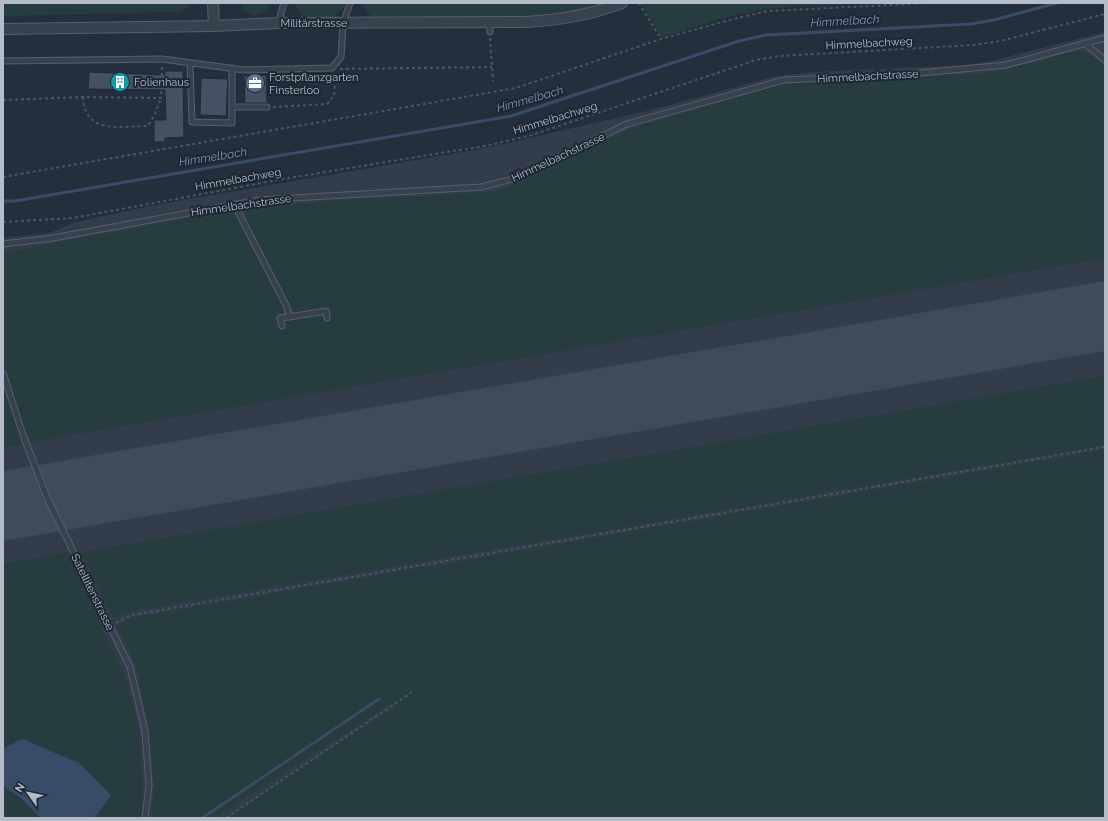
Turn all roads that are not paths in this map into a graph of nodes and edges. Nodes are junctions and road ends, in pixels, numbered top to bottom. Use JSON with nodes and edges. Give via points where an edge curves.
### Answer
{"nodes":[{"id":1,"x":212,"y":3,"type":"edge"},
{"id":2,"x":284,"y":3,"type":"edge"},
{"id":3,"x":350,"y":3,"type":"edge"},
{"id":4,"x":622,"y":3,"type":"edge"},
{"id":5,"x":278,"y":23,"type":"junction"},
{"id":6,"x":343,"y":24,"type":"junction"},
{"id":7,"x":214,"y":26,"type":"junction"},
{"id":8,"x":3,"y":29,"type":"edge"},
{"id":9,"x":1105,"y":38,"type":"edge"},
{"id":10,"x":1084,"y":43,"type":"junction"},
{"id":11,"x":1105,"y":60,"type":"edge"},
{"id":12,"x":3,"y":61,"type":"edge"},
{"id":13,"x":190,"y":63,"type":"junction"},
{"id":14,"x":232,"y":68,"type":"junction"},
{"id":15,"x":232,"y":107,"type":"junction"},
{"id":16,"x":267,"y":107,"type":"road end"},
{"id":17,"x":234,"y":204,"type":"junction"},
{"id":18,"x":3,"y":244,"type":"edge"},
{"id":19,"x":289,"y":317,"type":"junction"},
{"id":20,"x":327,"y":318,"type":"dead end"},
{"id":21,"x":282,"y":326,"type":"dead end"},
{"id":22,"x":3,"y":373,"type":"edge"},
{"id":23,"x":145,"y":818,"type":"edge"}],
"edges":[{"from":1,"to":7,"type":"street"},
{"from":2,"to":5,"type":"lane"},
{"from":3,"to":6,"type":"lane"},
{"from":4,"to":6,"type":"street","name":"Militärstrasse","via":[[555,20],[490,27]]},
{"from":5,"to":6,"type":"street","name":"Militärstrasse"},
{"from":5,"to":7,"type":"street","name":"Militärstrasse"},
{"from":6,"to":14,"type":"lane","via":[[341,57],[332,68]]},
{"from":7,"to":8,"type":"street","name":"Militärstrasse"},
{"from":9,"to":10,"type":"lane","name":"Himmelbachstrasse"},
{"from":10,"to":11,"type":"lane"},
{"from":10,"to":17,"type":"lane","name":"Himmelbachstrasse","via":[[1006,65],[898,75],[784,80],[627,124],[514,179],[482,187],[316,195]]},
{"from":12,"to":13,"type":"lane","via":[[162,59]]},
{"from":13,"to":14,"type":"lane"},
{"from":13,"to":15,"type":"lane","via":[[192,122],[232,123]]},
{"from":14,"to":15,"type":"lane"},
{"from":15,"to":16,"type":"lane"},
{"from":17,"to":18,"type":"lane","name":"Himmelbachstrasse","via":[[53,238]]},
{"from":17,"to":19,"type":"lane","via":[[287,306]]},
{"from":19,"to":20,"type":"lane","via":[[326,311]]},
{"from":19,"to":21,"type":"lane","via":[[280,318]]},
{"from":22,"to":23,"type":"lane","name":"Satellitenstrasse","via":[[47,498],[130,666],[145,731],[149,785]]}]}
